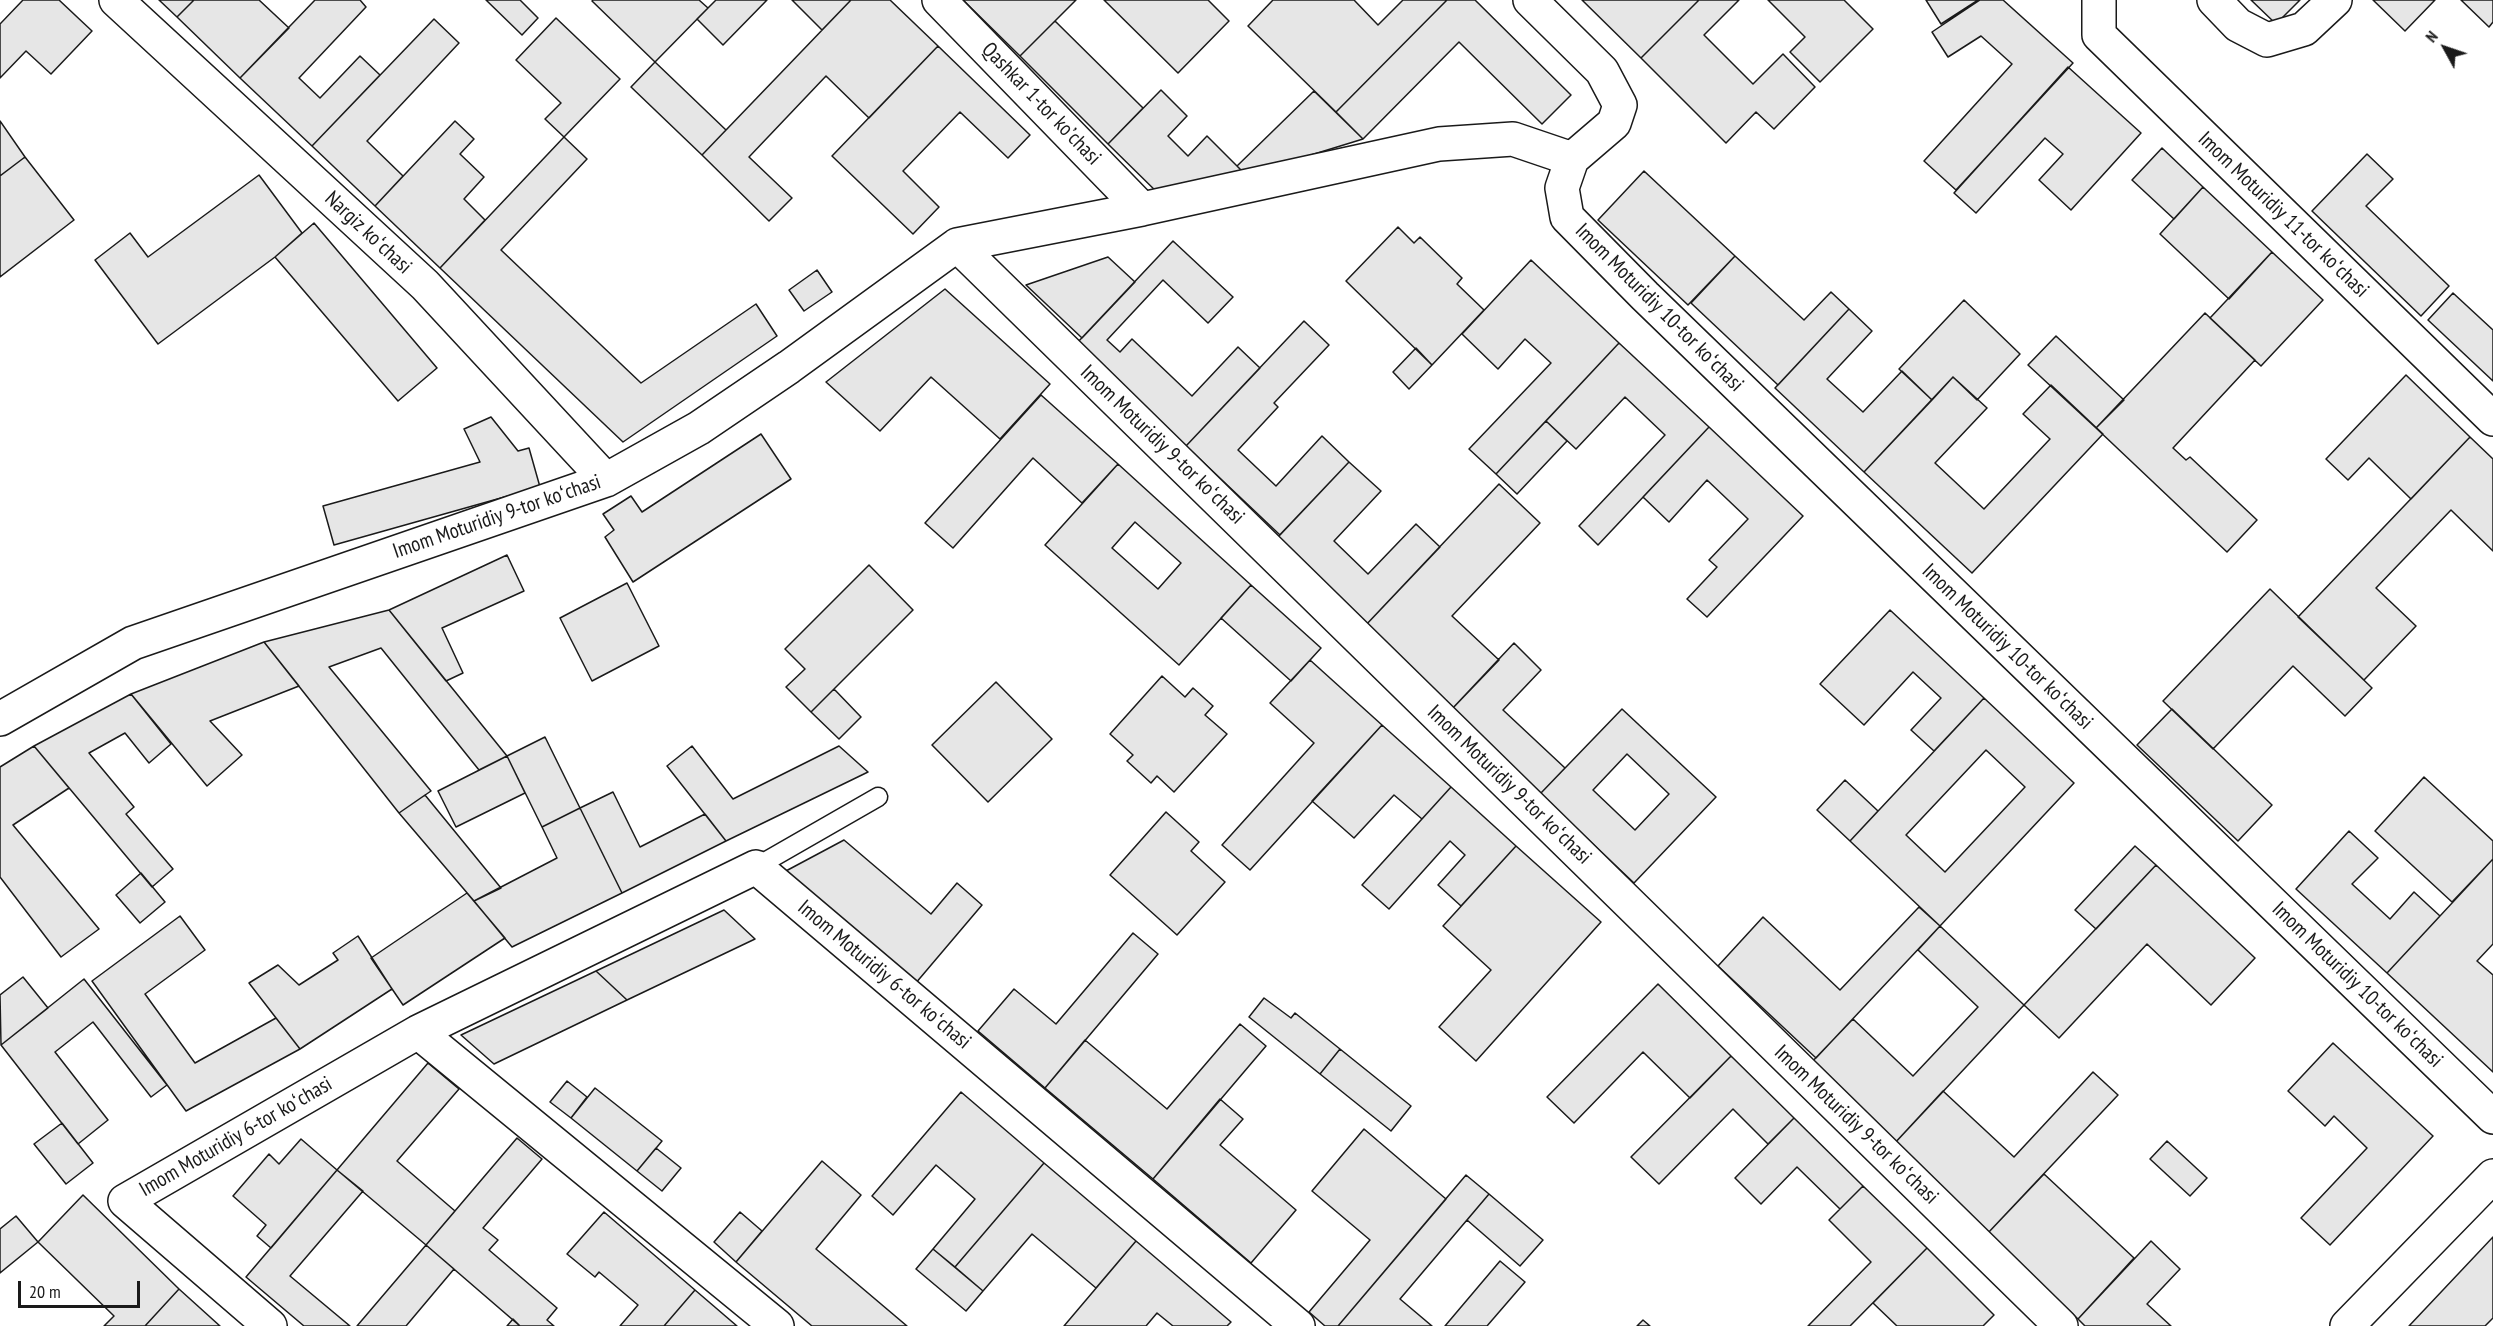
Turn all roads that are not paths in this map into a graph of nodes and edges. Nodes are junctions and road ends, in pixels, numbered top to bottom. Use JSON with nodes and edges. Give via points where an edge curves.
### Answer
{"nodes":[{"id":1,"x":116,"y":0,"type":"edge"},
{"id":2,"x":939,"y":0,"type":"edge"},
{"id":3,"x":1530,"y":0,"type":"edge"},
{"id":4,"x":2099,"y":0,"type":"edge"},
{"id":5,"x":2214,"y":0,"type":"edge"},
{"id":6,"x":2335,"y":0,"type":"edge"},
{"id":7,"x":1572,"y":159,"type":"junction"},
{"id":8,"x":1142,"y":209,"type":"junction"},
{"id":9,"x":957,"y":245,"type":"junction"},
{"id":10,"x":2493,"y":419,"type":"edge"},
{"id":11,"x":606,"y":480,"type":"junction"},
{"id":12,"x":0,"y":719,"type":"edge"},
{"id":13,"x":878,"y":797,"type":"dead end"},
{"id":14,"x":756,"y":867,"type":"junction"},
{"id":15,"x":418,"y":1032,"type":"junction"},
{"id":16,"x":2493,"y":1117,"type":"edge"},
{"id":17,"x":2490,"y":1184,"type":"edge"},
{"id":18,"x":270,"y":1326,"type":"edge"},
{"id":19,"x":777,"y":1326,"type":"edge"},
{"id":20,"x":1298,"y":1326,"type":"edge"},
{"id":21,"x":2061,"y":1326,"type":"edge"},
{"id":22,"x":2347,"y":1326,"type":"edge"}],
"edges":[{"from":1,"to":11,"type":"street","name":"Nargiz koʻchasi","via":[[425,285]]},
{"from":2,"to":8,"type":"street","name":"Qashkar 1-tor koʼchasi"},
{"from":3,"to":7,"type":"street","via":[[1602,71],[1620,105],[1614,123]]},
{"from":4,"to":10,"type":"street","name":"Imom Moturidiy 11-tor koʻchasi","via":[[2098,35]]},
{"from":5,"to":6,"type":"street","via":[[2238,25],[2267,40],[2304,29]]},
{"from":7,"to":8,"type":"street","name":"Imom Moturidiy 9-tor koʻchasi","via":[[1513,139],[1439,144]]},
{"from":7,"to":16,"type":"street","name":"Imom Moturidiy 10-tor koʻchasi","via":[[1562,188],[1567,217]]},
{"from":8,"to":9,"type":"street","name":"Imom Moturidiy 9-tor koʻchasi"},
{"from":9,"to":11,"type":"street","name":"Imom Moturidiy 9-tor koʻchasi","via":[[708,422]]},
{"from":9,"to":21,"type":"street","name":"Imom Moturidiy 9-tor koʻchasi"},
{"from":11,"to":12,"type":"street","name":"Imom Moturidiy 9-tor koʻchasi","via":[[134,643]]},
{"from":13,"to":14,"type":"lane"},
{"from":14,"to":15,"type":"street","name":"Imom Moturidiy 6-tor koʻchasi"},
{"from":14,"to":20,"type":"street","name":"Imom Moturidiy 6-tor koʻchasi"},
{"from":15,"to":18,"type":"street","name":"Imom Moturidiy 6-tor koʻchasi","via":[[125,1201]]},
{"from":15,"to":19,"type":"street"},
{"from":17,"to":22,"type":"street"}]}
